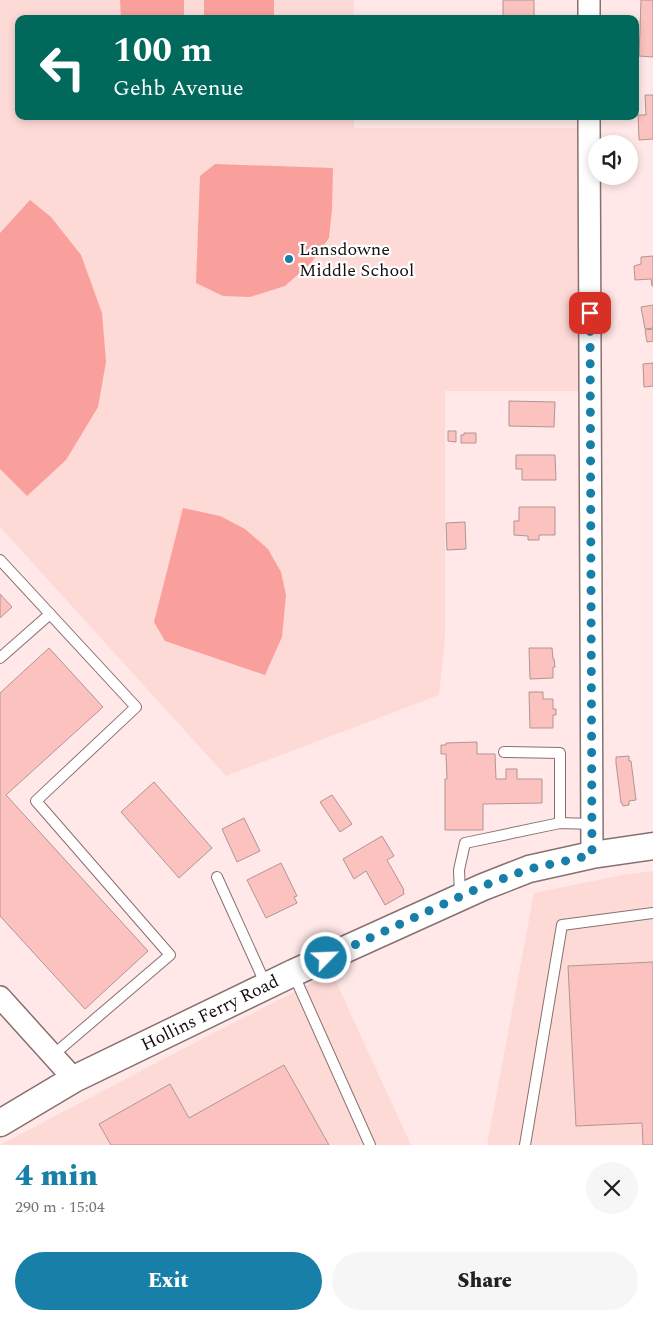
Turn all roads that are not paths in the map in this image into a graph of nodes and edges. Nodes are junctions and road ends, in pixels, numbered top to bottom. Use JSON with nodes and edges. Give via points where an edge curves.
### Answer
{"nodes":[{"id":1,"x":589,"y":0,"type":"edge"},
{"id":2,"x":589,"y":15,"type":"edge"},
{"id":3,"x":589,"y":120,"type":"edge"},
{"id":4,"x":0,"y":560,"type":"edge"},
{"id":5,"x":50,"y":614,"type":"junction"},
{"id":6,"x":0,"y":658,"type":"edge"},
{"id":7,"x":504,"y":752,"type":"dead end"},
{"id":8,"x":560,"y":823,"type":"junction"},
{"id":9,"x":592,"y":824,"type":"junction"},
{"id":10,"x":653,"y":846,"type":"edge"},
{"id":11,"x":592,"y":855,"type":"junction"},
{"id":12,"x":217,"y":876,"type":"dead end"},
{"id":13,"x":460,"y":896,"type":"junction"},
{"id":14,"x":653,"y":912,"type":"edge"},
{"id":15,"x":293,"y":973,"type":"junction"},
{"id":16,"x":266,"y":986,"type":"junction"},
{"id":17,"x":0,"y":997,"type":"edge"},
{"id":18,"x":52,"y":1055,"type":"junction"},
{"id":19,"x":74,"y":1079,"type":"junction"},
{"id":20,"x":0,"y":1123,"type":"edge"},
{"id":21,"x":370,"y":1145,"type":"edge"},
{"id":22,"x":526,"y":1145,"type":"edge"}],
"edges":[{"from":1,"to":2,"type":"street"},
{"from":3,"to":9,"type":"street"},
{"from":4,"to":5,"type":"lane"},
{"from":5,"to":6,"type":"lane"},
{"from":5,"to":18,"type":"lane","via":[[136,707],[36,801],[170,955]]},
{"from":7,"to":8,"type":"lane","via":[[560,754]]},
{"from":8,"to":9,"type":"lane"},
{"from":8,"to":13,"type":"lane","via":[[465,843],[459,870]]},
{"from":9,"to":11,"type":"street"},
{"from":10,"to":11,"type":"street","name":"Hollins Ferry Road"},
{"from":11,"to":13,"type":"street","name":"Hollins Ferry Road","via":[[529,869]]},
{"from":12,"to":16,"type":"lane"},
{"from":13,"to":15,"type":"street","name":"Hollins Ferry Road"},
{"from":14,"to":22,"type":"lane","via":[[562,924]]},
{"from":15,"to":16,"type":"street","name":"Hollins Ferry Road"},
{"from":15,"to":21,"type":"lane"},
{"from":16,"to":19,"type":"street","name":"Hollins Ferry Road"},
{"from":17,"to":18,"type":"street"},
{"from":18,"to":19,"type":"street"},
{"from":19,"to":20,"type":"street","name":"Hollins Ferry Road"}]}
